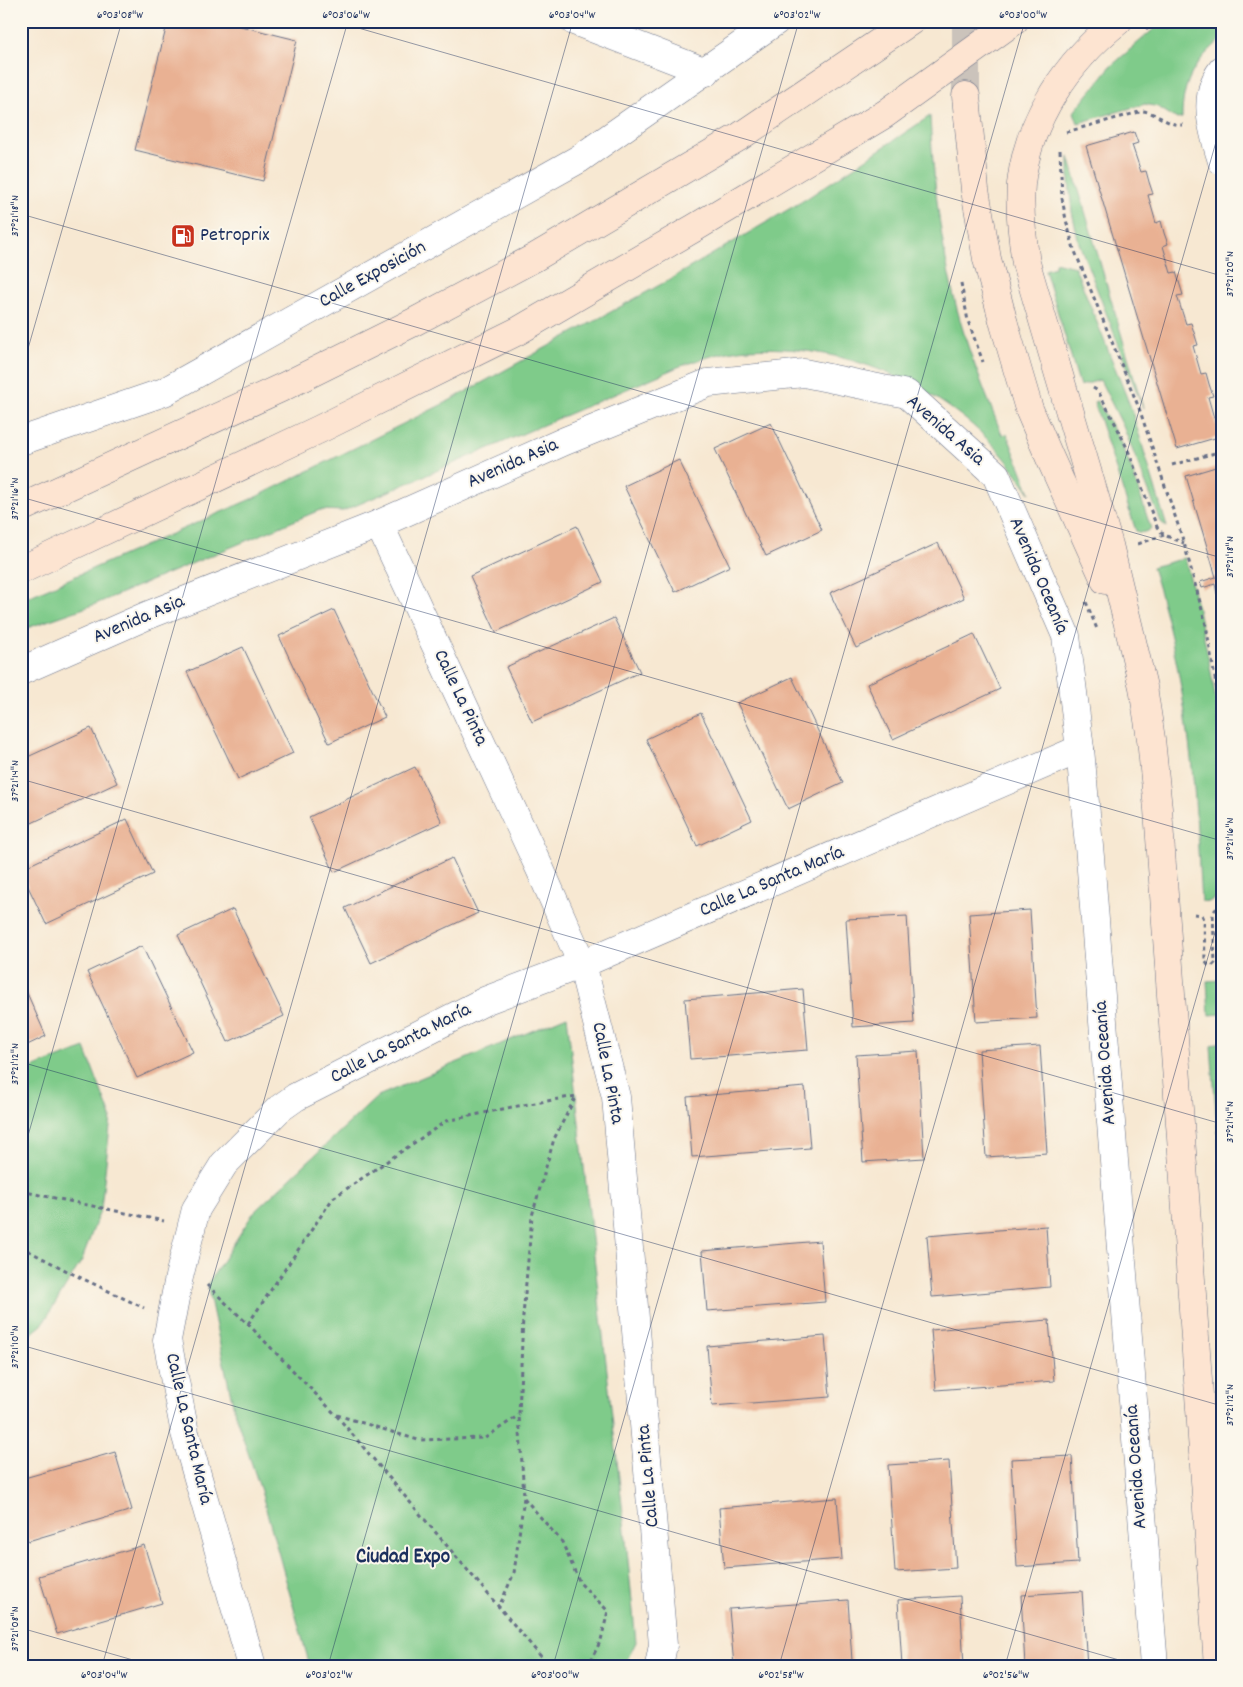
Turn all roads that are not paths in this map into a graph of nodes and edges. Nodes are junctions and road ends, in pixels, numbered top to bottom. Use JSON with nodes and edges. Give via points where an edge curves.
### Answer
{"nodes":[{"id":1,"x":574,"y":21,"type":"edge"},
{"id":2,"x":776,"y":21,"type":"edge"},
{"id":3,"x":911,"y":21,"type":"edge"},
{"id":4,"x":1014,"y":21,"type":"edge"},
{"id":5,"x":1129,"y":27,"type":"edge"},
{"id":6,"x":1222,"y":70,"type":"edge"},
{"id":7,"x":706,"y":72,"type":"junction"},
{"id":8,"x":966,"y":96,"type":"tunnel mouth"},
{"id":9,"x":1222,"y":161,"type":"edge"},
{"id":10,"x":21,"y":441,"type":"edge"},
{"id":11,"x":996,"y":475,"type":"joint"},
{"id":12,"x":21,"y":508,"type":"edge"},
{"id":13,"x":379,"y":524,"type":"junction"},
{"id":14,"x":21,"y":570,"type":"edge"},
{"id":15,"x":1133,"y":646,"type":"junction"},
{"id":16,"x":21,"y":671,"type":"edge"},
{"id":17,"x":1080,"y":749,"type":"junction"},
{"id":18,"x":582,"y":964,"type":"junction"},
{"id":19,"x":1218,"y":1604,"type":"edge"},
{"id":20,"x":252,"y":1666,"type":"edge"},
{"id":21,"x":658,"y":1666,"type":"edge"},
{"id":22,"x":1154,"y":1666,"type":"edge"},
{"id":23,"x":1218,"y":1666,"type":"edge"}],
"edges":[{"from":1,"to":7,"type":"street"},
{"from":2,"to":7,"type":"street","name":"Calle Exposición"},
{"from":3,"to":12,"type":"main road","via":[[740,137],[534,258],[283,387]]},
{"from":4,"to":14,"type":"main road","via":[[885,114],[518,331]]},
{"from":5,"to":15,"type":"main road","via":[[1108,29],[1060,80],[1028,148],[1021,184],[1021,229],[1026,263],[1109,545]]},
{"from":6,"to":9,"type":"street","via":[[1212,89],[1210,105],[1211,123]]},
{"from":7,"to":10,"type":"street","name":"Calle Exposición","via":[[579,159],[164,392]]},
{"from":8,"to":15,"type":"main road","via":[[975,190],[987,259],[1021,380],[1049,456]]},
{"from":11,"to":13,"type":"street","name":"Avenida Asia","via":[[907,394],[804,373],[708,383],[565,441]]},
{"from":11,"to":17,"type":"street","name":"Avenida Oceanía","via":[[1066,636]]},
{"from":13,"to":16,"type":"street","name":"Avenida Asia","via":[[146,616]]},
{"from":13,"to":18,"type":"street","name":"Calle La Pinta"},
{"from":15,"to":19,"type":"main road","via":[[1151,739],[1158,809]]},
{"from":17,"to":18,"type":"street","name":"Calle La Santa María"},
{"from":17,"to":22,"type":"street","name":"Avenida Oceanía"},
{"from":18,"to":20,"type":"street","name":"Calle La Santa María","via":[[486,1000],[296,1097],[279,1109],[224,1164],[196,1209],[178,1277],[167,1340],[185,1433]]},
{"from":18,"to":21,"type":"street","name":"Calle La Pinta","via":[[616,1097],[664,1645]]},
{"from":19,"to":23,"type":"main road"}]}
